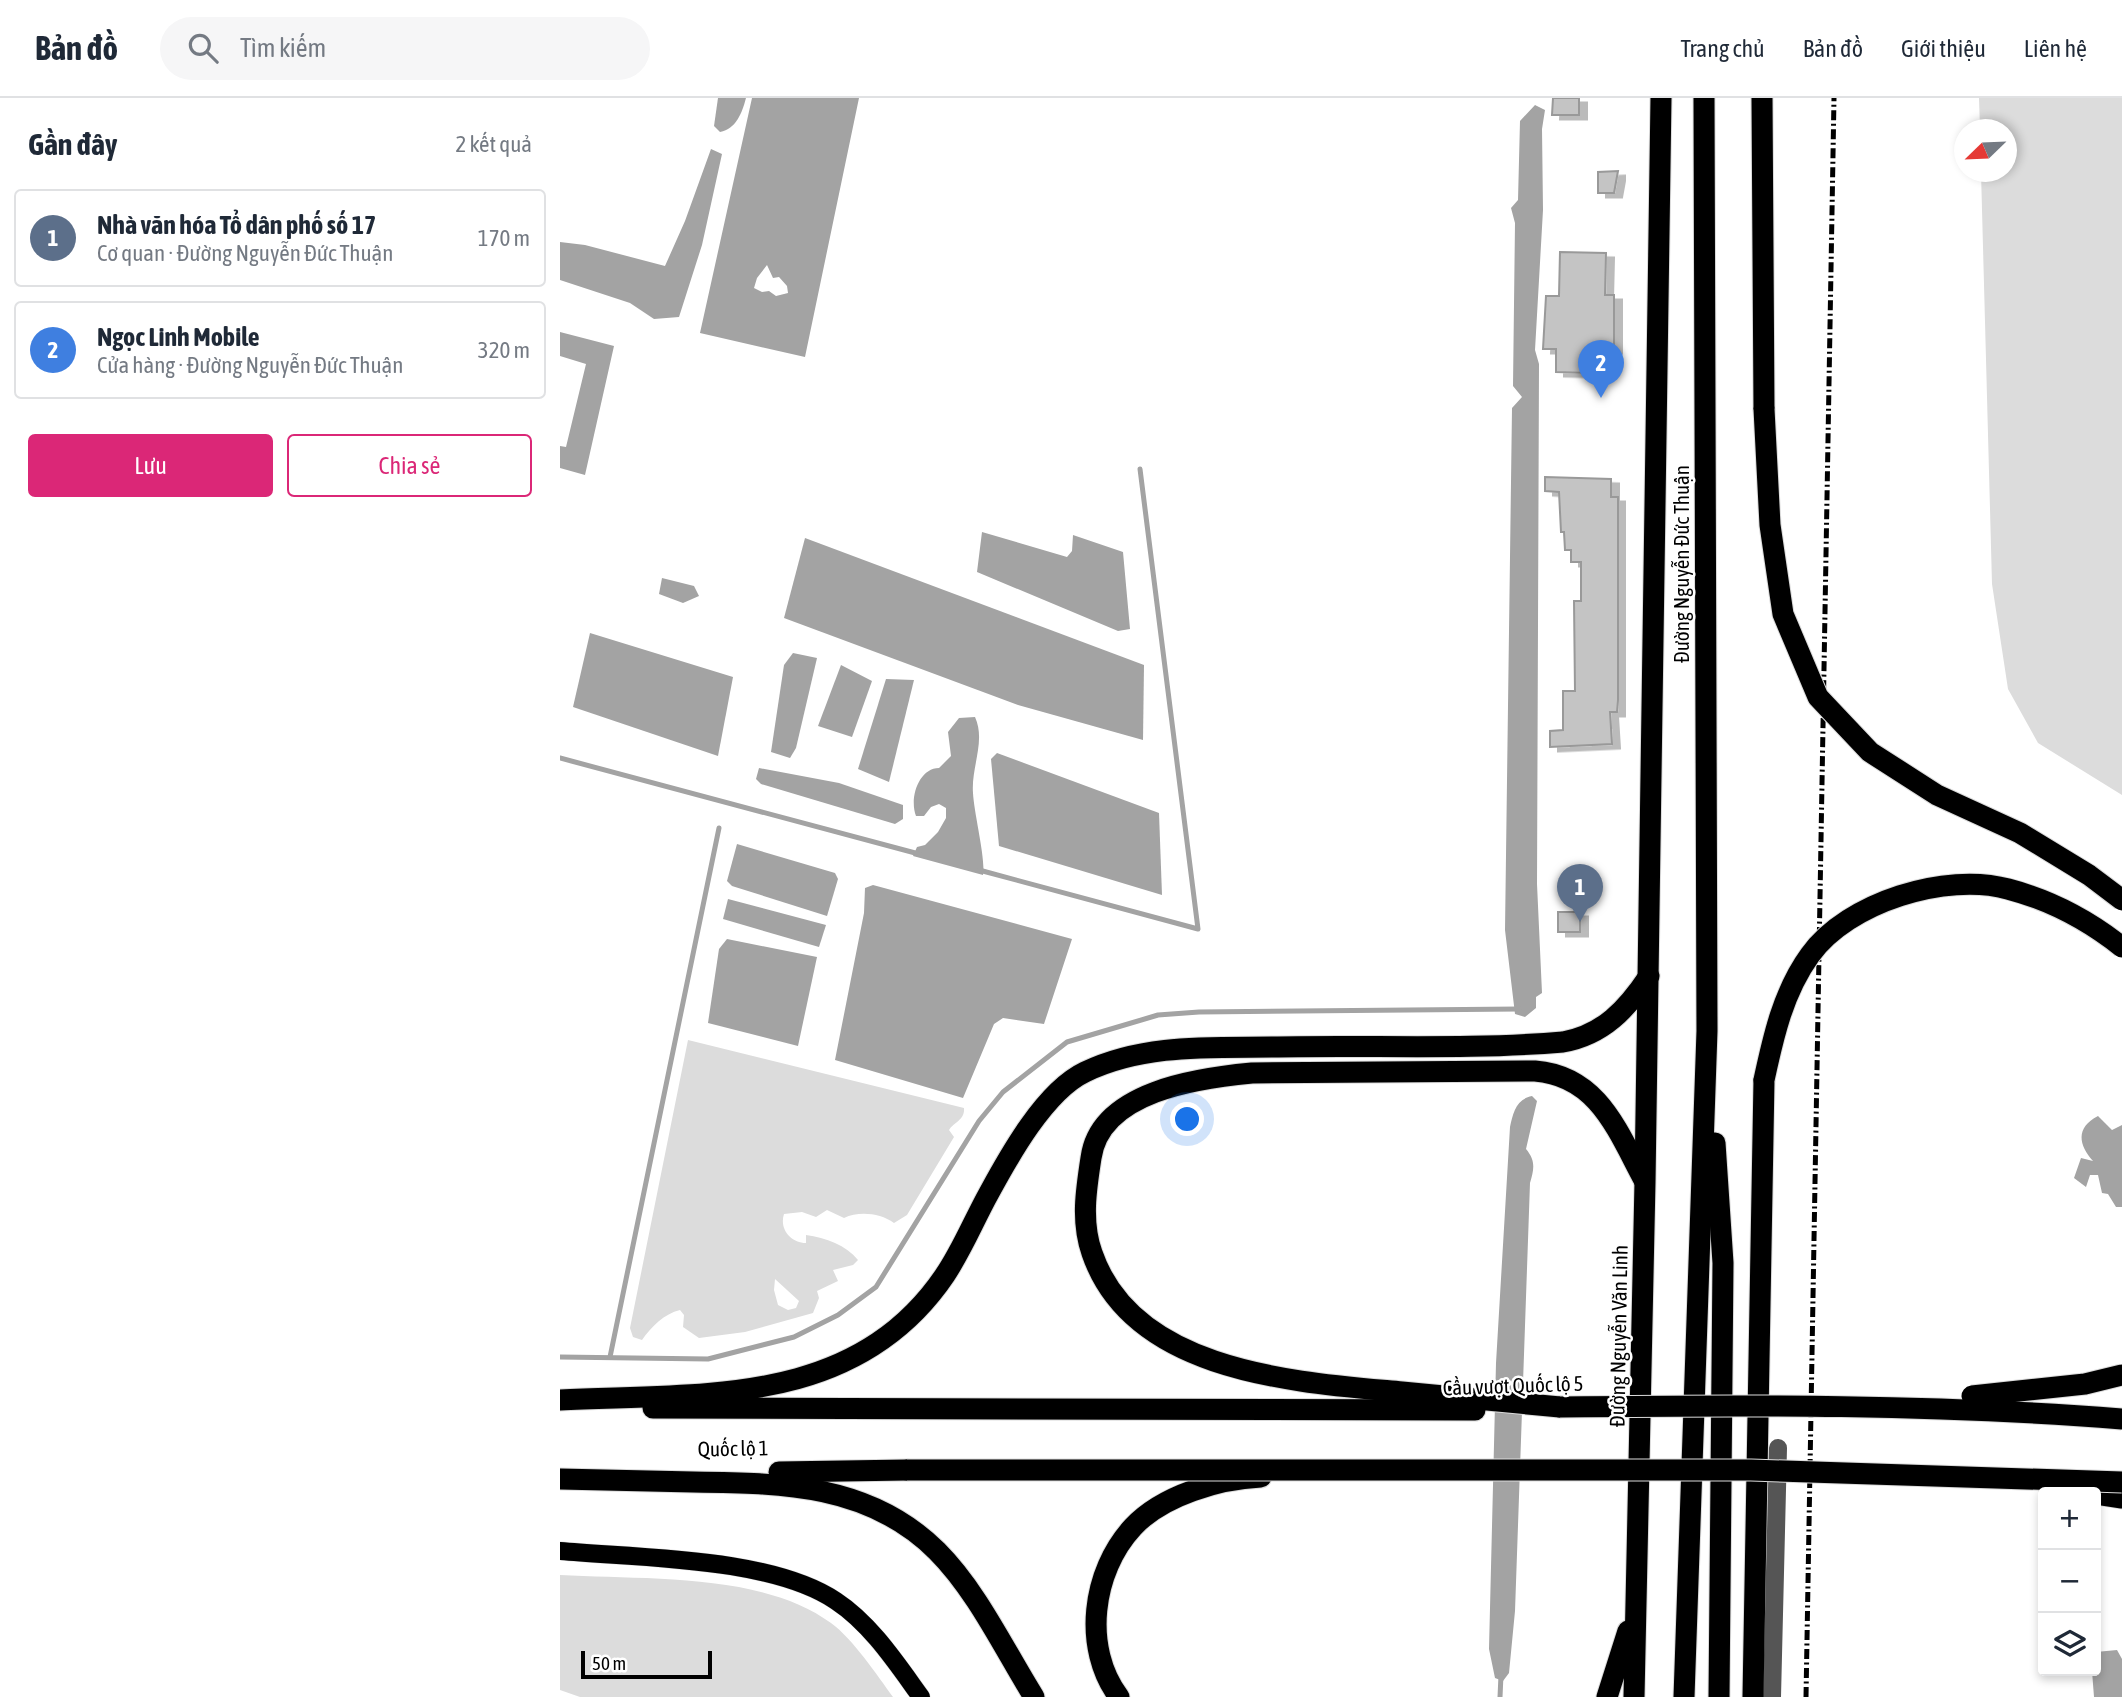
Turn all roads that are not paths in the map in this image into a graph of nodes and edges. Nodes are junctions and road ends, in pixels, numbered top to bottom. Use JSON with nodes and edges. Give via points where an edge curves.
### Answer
{"nodes":[{"id":1,"x":1661,"y":98,"type":"edge"},
{"id":2,"x":1704,"y":98,"type":"edge"},
{"id":3,"x":1762,"y":98,"type":"edge"},
{"id":4,"x":2122,"y":900,"type":"edge"},
{"id":5,"x":2122,"y":947,"type":"edge"},
{"id":6,"x":1649,"y":976,"type":"junction"},
{"id":7,"x":1707,"y":1031,"type":"junction"},
{"id":8,"x":1645,"y":1182,"type":"junction"},
{"id":9,"x":2122,"y":1375,"type":"edge"},
{"id":10,"x":560,"y":1400,"type":"edge"},
{"id":11,"x":1801,"y":1405,"type":"junction"},
{"id":12,"x":1560,"y":1407,"type":"junction"},
{"id":13,"x":560,"y":1408,"type":"edge"},
{"id":14,"x":906,"y":1410,"type":"joint"},
{"id":15,"x":2122,"y":1419,"type":"edge"},
{"id":16,"x":1778,"y":1448,"type":"dead end"},
{"id":17,"x":1435,"y":1470,"type":"junction"},
{"id":18,"x":560,"y":1477,"type":"edge"},
{"id":19,"x":2002,"y":1480,"type":"junction"},
{"id":20,"x":2122,"y":1482,"type":"edge"},
{"id":21,"x":2050,"y":1487,"type":"edge"},
{"id":22,"x":2101,"y":1495,"type":"edge"},
{"id":23,"x":2122,"y":1498,"type":"edge"},
{"id":24,"x":560,"y":1551,"type":"edge"},
{"id":25,"x":1637,"y":1595,"type":"junction"},
{"id":26,"x":921,"y":1697,"type":"edge"},
{"id":27,"x":1034,"y":1697,"type":"edge"},
{"id":28,"x":1119,"y":1697,"type":"edge"},
{"id":29,"x":1606,"y":1697,"type":"edge"},
{"id":30,"x":1634,"y":1697,"type":"edge"},
{"id":31,"x":1684,"y":1697,"type":"edge"},
{"id":32,"x":1719,"y":1697,"type":"edge"},
{"id":33,"x":1753,"y":1697,"type":"edge"},
{"id":34,"x":1772,"y":1697,"type":"edge"}],
"edges":[{"from":1,"to":6,"type":"highway","name":"Đường Nguyễn Đức Thuận"},
{"from":2,"to":7,"type":"highway","name":"Đường Nguyễn Đức Thuận"},
{"from":3,"to":4,"type":"highway","bridge":true,"via":[[1764,409],[1770,525],[1783,614],[1818,697],[1870,752],[1937,795],[2020,833]]},
{"from":5,"to":33,"type":"highway","bridge":true,"via":[[2079,917],[2006,888],[1964,885],[1912,892],[1848,920],[1811,954],[1791,987],[1764,1080]]},
{"from":6,"to":8,"type":"highway","name":"Đường Nguyễn Văn Linh"},
{"from":6,"to":10,"type":"highway","via":[[1611,1021],[1586,1036],[1563,1042],[1191,1048],[1128,1055],[1082,1073],[1044,1107],[1014,1147],[945,1276],[876,1346],[830,1370],[748,1390]]},
{"from":7,"to":31,"type":"highway"},
{"from":7,"to":32,"type":"highway","via":[[1723,1263]]},
{"from":8,"to":12,"type":"highway","via":[[1610,1117],[1580,1085],[1535,1071],[1209,1077],[1164,1088],[1132,1104],[1109,1122],[1092,1148],[1085,1196],[1091,1253],[1109,1289],[1134,1318],[1171,1344],[1227,1366],[1311,1384]]},
{"from":8,"to":25,"type":"highway","name":"Đường Nguyễn Văn Linh"},
{"from":9,"to":11,"type":"highway","bridge":true,"via":[[2017,1394]]},
{"from":11,"to":12,"type":"highway","name":"Cầu vượt Quốc lộ 5","bridge":true},
{"from":11,"to":15,"type":"highway","name":"Cầu vượt Quốc lộ 5","bridge":true,"via":[[2006,1410]]},
{"from":12,"to":14,"type":"highway","name":"Cầu vượt Quốc lộ 5","via":[[1434,1412]]},
{"from":13,"to":14,"type":"highway","name":"Quốc lộ 1"},
{"from":16,"to":34,"type":"lane"},
{"from":17,"to":18,"type":"highway","name":"Quốc lộ 1","bridge":true,"via":[[906,1470]]},
{"from":17,"to":19,"type":"highway","bridge":true,"via":[[1751,1470]]},
{"from":17,"to":28,"type":"highway","bridge":true,"via":[[1252,1477],[1180,1497],[1133,1527],[1110,1560],[1096,1615],[1101,1664]]},
{"from":18,"to":27,"type":"highway","via":[[803,1486],[855,1500],[900,1520],[938,1552],[973,1598]]},
{"from":19,"to":20,"type":"highway","bridge":true},
{"from":19,"to":21,"type":"highway","bridge":true},
{"from":22,"to":23,"type":"highway"},
{"from":24,"to":26,"type":"main road","via":[[739,1568],[816,1590],[853,1615]]},
{"from":25,"to":29,"type":"highway"},
{"from":25,"to":30,"type":"highway","name":"Đường Nguyễn Văn Linh"}]}
